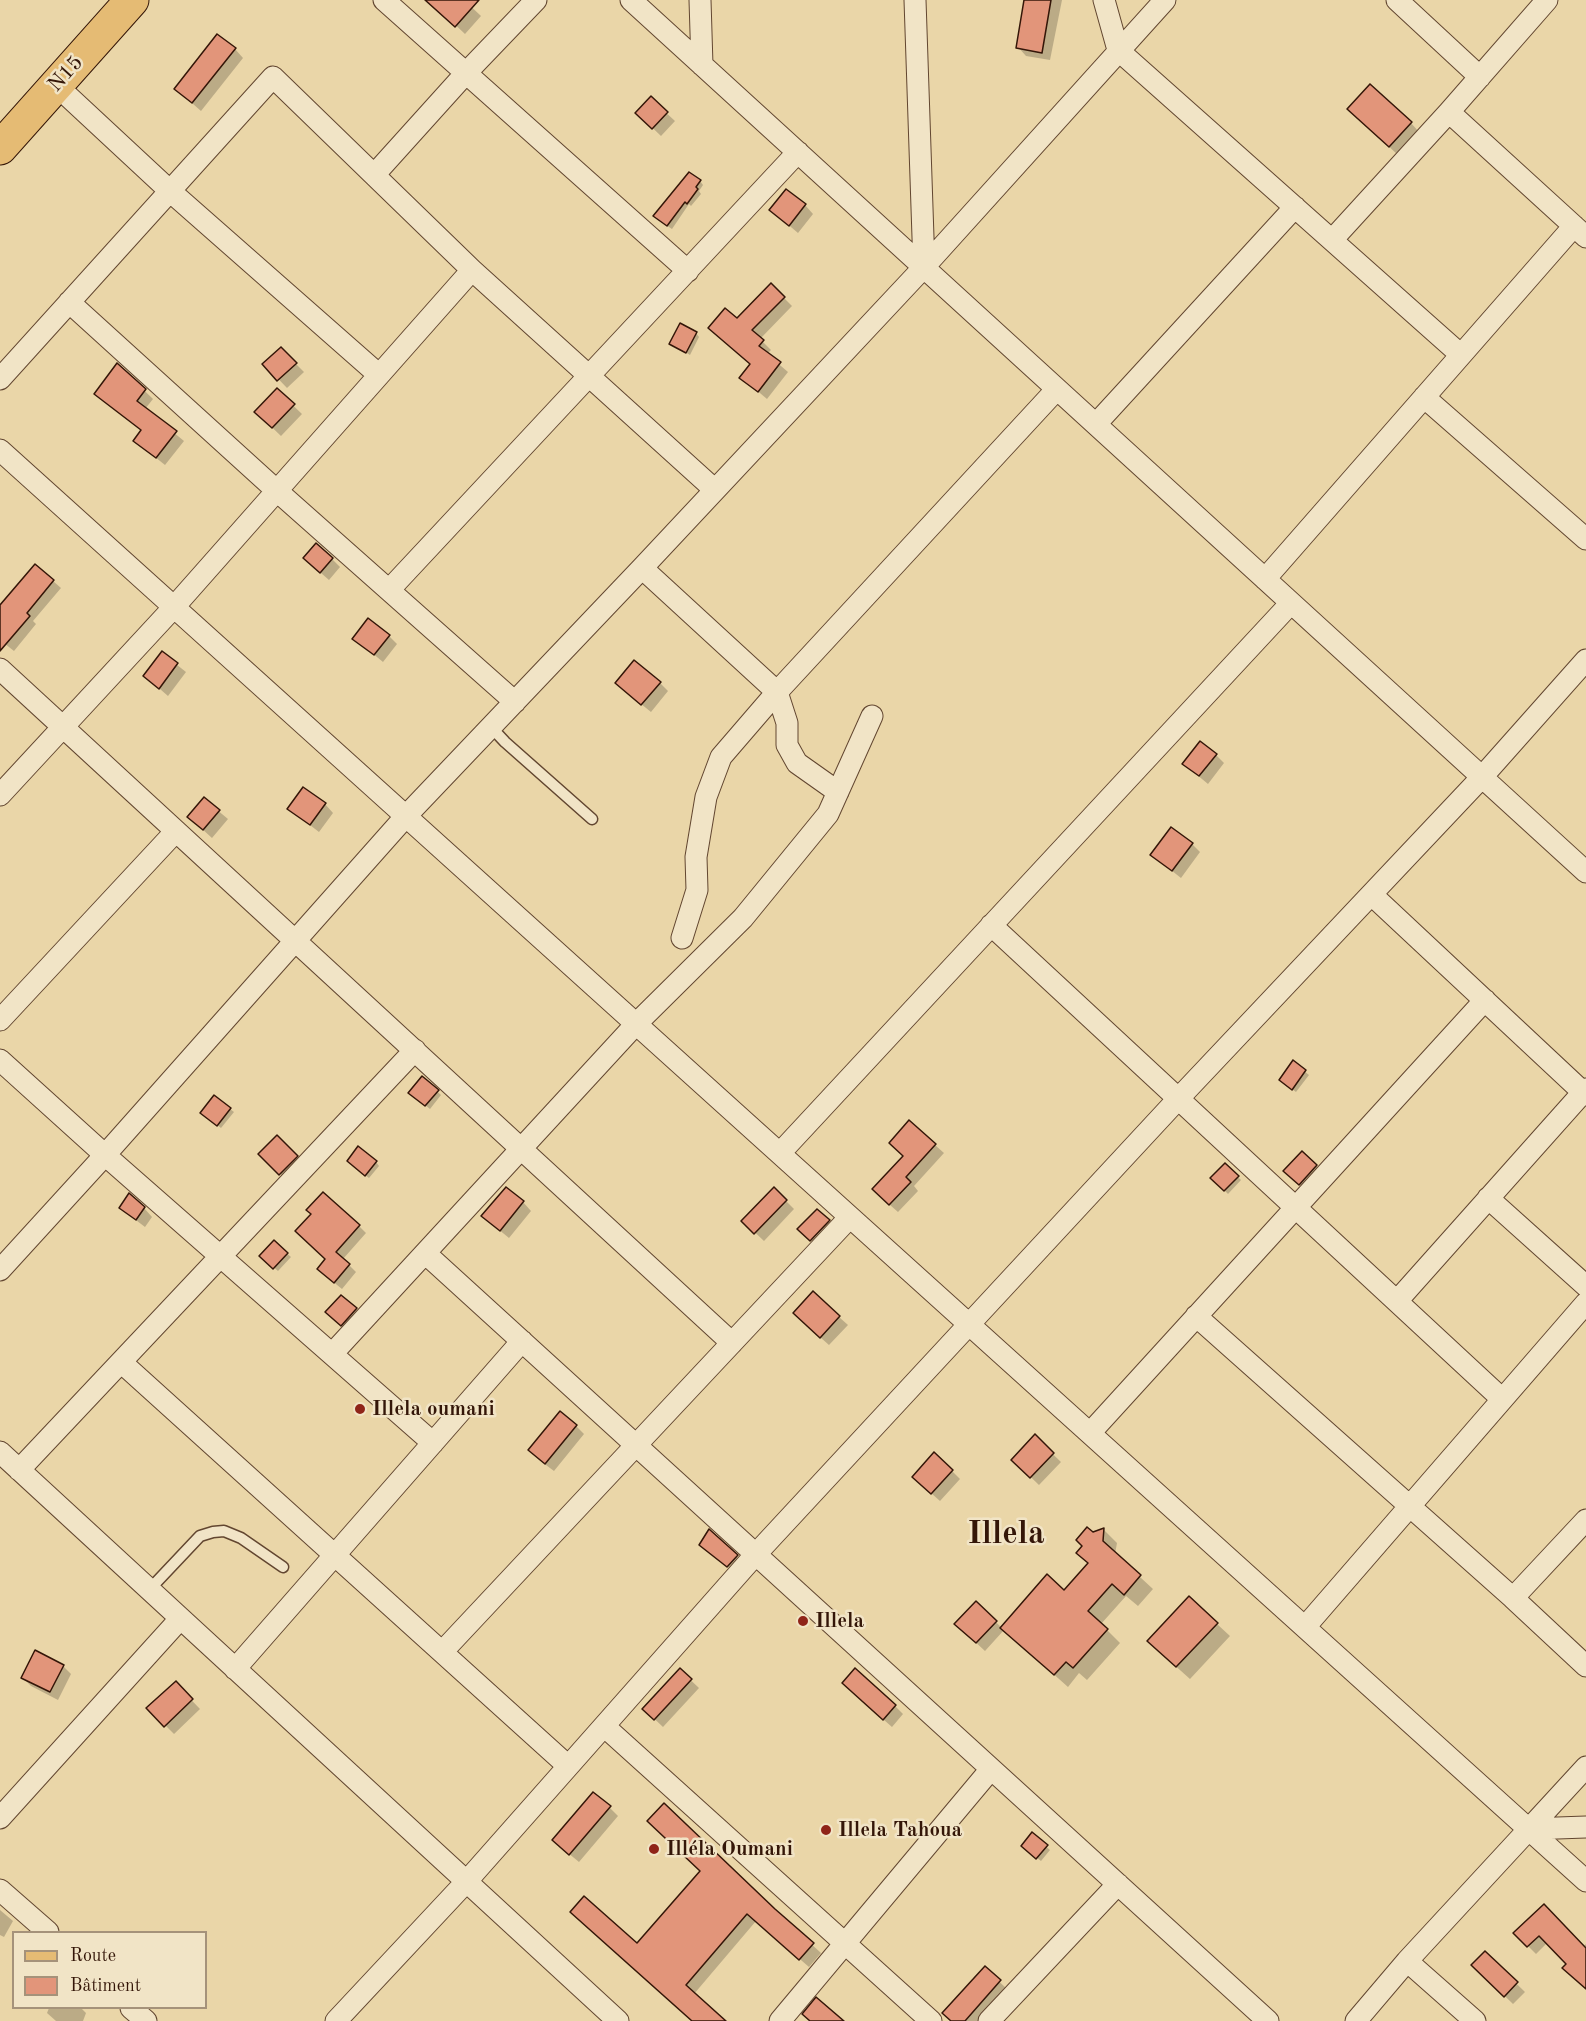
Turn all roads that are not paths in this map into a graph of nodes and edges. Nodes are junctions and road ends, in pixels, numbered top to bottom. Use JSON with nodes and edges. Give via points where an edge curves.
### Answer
{"nodes":[{"id":1,"x":132,"y":0,"type":"edge"},
{"id":2,"x":384,"y":0,"type":"edge"},
{"id":3,"x":536,"y":0,"type":"edge"},
{"id":4,"x":631,"y":0,"type":"edge"},
{"id":5,"x":700,"y":0,"type":"edge"},
{"id":6,"x":915,"y":0,"type":"edge"},
{"id":7,"x":1104,"y":0,"type":"edge"},
{"id":8,"x":1165,"y":0,"type":"edge"},
{"id":9,"x":1397,"y":0,"type":"edge"},
{"id":10,"x":1547,"y":0,"type":"edge"},
{"id":11,"x":1118,"y":50,"type":"junction"},
{"id":12,"x":702,"y":65,"type":"junction"},
{"id":13,"x":466,"y":73,"type":"junction"},
{"id":14,"x":1480,"y":76,"type":"junction"},
{"id":15,"x":56,"y":85,"type":"junction"},
{"id":16,"x":1449,"y":112,"type":"junction"},
{"id":17,"x":0,"y":148,"type":"edge"},
{"id":18,"x":798,"y":152,"type":"junction"},
{"id":19,"x":374,"y":176,"type":"junction"},
{"id":20,"x":170,"y":191,"type":"junction"},
{"id":21,"x":1295,"y":207,"type":"junction"},
{"id":22,"x":1580,"y":232,"type":"edge"},
{"id":23,"x":1332,"y":240,"type":"junction"},
{"id":24,"x":924,"y":267,"type":"junction"},
{"id":25,"x":472,"y":270,"type":"junction"},
{"id":26,"x":688,"y":271,"type":"junction"},
{"id":27,"x":69,"y":302,"type":"junction"},
{"id":28,"x":1461,"y":355,"type":"junction"},
{"id":29,"x":378,"y":375,"type":"junction"},
{"id":30,"x":589,"y":377,"type":"junction"},
{"id":31,"x":0,"y":379,"type":"edge"},
{"id":32,"x":1057,"y":389,"type":"junction"},
{"id":33,"x":1424,"y":397,"type":"junction"},
{"id":34,"x":1096,"y":424,"type":"junction"},
{"id":35,"x":0,"y":450,"type":"edge"},
{"id":36,"x":276,"y":490,"type":"junction"},
{"id":37,"x":715,"y":490,"type":"junction"},
{"id":38,"x":1586,"y":539,"type":"edge"},
{"id":39,"x":642,"y":568,"type":"junction"},
{"id":40,"x":1265,"y":579,"type":"junction"},
{"id":41,"x":389,"y":590,"type":"junction"},
{"id":42,"x":1291,"y":603,"type":"junction"},
{"id":43,"x":174,"y":606,"type":"junction"},
{"id":44,"x":1586,"y":660,"type":"edge"},
{"id":45,"x":0,"y":669,"type":"edge"},
{"id":46,"x":777,"y":692,"type":"junction"},
{"id":47,"x":515,"y":702,"type":"junction"},
{"id":48,"x":872,"y":716,"type":"dead end"},
{"id":49,"x":63,"y":727,"type":"junction"},
{"id":50,"x":491,"y":727,"type":"junction"},
{"id":51,"x":1482,"y":777,"type":"junction"},
{"id":52,"x":838,"y":792,"type":"junction"},
{"id":53,"x":0,"y":795,"type":"edge"},
{"id":54,"x":406,"y":816,"type":"junction"},
{"id":55,"x":591,"y":819,"type":"dead end"},
{"id":56,"x":176,"y":831,"type":"junction"},
{"id":57,"x":1586,"y":872,"type":"edge"},
{"id":58,"x":1372,"y":895,"type":"junction"},
{"id":59,"x":991,"y":926,"type":"junction"},
{"id":60,"x":682,"y":938,"type":"dead end"},
{"id":61,"x":295,"y":940,"type":"junction"},
{"id":62,"x":1485,"y":1000,"type":"junction"},
{"id":63,"x":0,"y":1020,"type":"edge"},
{"id":64,"x":636,"y":1023,"type":"junction"},
{"id":65,"x":415,"y":1050,"type":"junction"},
{"id":66,"x":0,"y":1060,"type":"edge"},
{"id":67,"x":1585,"y":1092,"type":"edge"},
{"id":68,"x":1178,"y":1099,"type":"junction"},
{"id":69,"x":521,"y":1149,"type":"junction"},
{"id":70,"x":780,"y":1153,"type":"junction"},
{"id":71,"x":105,"y":1155,"type":"junction"},
{"id":72,"x":1488,"y":1197,"type":"junction"},
{"id":73,"x":1296,"y":1207,"type":"junction"},
{"id":74,"x":850,"y":1217,"type":"junction"},
{"id":75,"x":426,"y":1253,"type":"junction"},
{"id":76,"x":220,"y":1256,"type":"junction"},
{"id":77,"x":0,"y":1270,"type":"edge"},
{"id":78,"x":1586,"y":1286,"type":"edge"},
{"id":79,"x":1397,"y":1301,"type":"junction"},
{"id":80,"x":1586,"y":1303,"type":"edge"},
{"id":81,"x":1196,"y":1316,"type":"junction"},
{"id":82,"x":970,"y":1324,"type":"junction"},
{"id":83,"x":522,"y":1341,"type":"junction"},
{"id":84,"x":732,"y":1343,"type":"junction"},
{"id":85,"x":332,"y":1354,"type":"junction"},
{"id":86,"x":121,"y":1362,"type":"junction"},
{"id":87,"x":1502,"y":1399,"type":"junction"},
{"id":88,"x":1090,"y":1433,"type":"junction"},
{"id":89,"x":433,"y":1443,"type":"junction"},
{"id":90,"x":636,"y":1445,"type":"junction"},
{"id":91,"x":0,"y":1452,"type":"edge"},
{"id":92,"x":20,"y":1470,"type":"junction"},
{"id":93,"x":1409,"y":1506,"type":"junction"},
{"id":94,"x":1586,"y":1520,"type":"edge"},
{"id":95,"x":756,"y":1554,"type":"junction"},
{"id":96,"x":334,"y":1555,"type":"junction"},
{"id":97,"x":283,"y":1567,"type":"dead end"},
{"id":98,"x":149,"y":1590,"type":"junction"},
{"id":99,"x":1513,"y":1599,"type":"junction"},
{"id":100,"x":180,"y":1619,"type":"junction"},
{"id":101,"x":1305,"y":1627,"type":"junction"},
{"id":102,"x":442,"y":1652,"type":"junction"},
{"id":103,"x":1586,"y":1666,"type":"edge"},
{"id":104,"x":235,"y":1669,"type":"junction"},
{"id":105,"x":604,"y":1725,"type":"junction"},
{"id":106,"x":568,"y":1766,"type":"junction"},
{"id":107,"x":1586,"y":1767,"type":"edge"},
{"id":108,"x":991,"y":1769,"type":"junction"},
{"id":109,"x":0,"y":1818,"type":"edge"},
{"id":110,"x":1586,"y":1827,"type":"edge"},
{"id":111,"x":1529,"y":1829,"type":"junction"},
{"id":112,"x":1586,"y":1881,"type":"edge"},
{"id":113,"x":466,"y":1882,"type":"junction"},
{"id":114,"x":1118,"y":1884,"type":"junction"},
{"id":115,"x":0,"y":1890,"type":"edge"},
{"id":116,"x":47,"y":1931,"type":"edge"},
{"id":117,"x":845,"y":1943,"type":"junction"},
{"id":118,"x":1407,"y":1961,"type":"junction"},
{"id":119,"x":133,"y":2009,"type":"edge"},
{"id":120,"x":146,"y":2021,"type":"edge"},
{"id":121,"x":336,"y":2021,"type":"edge"},
{"id":122,"x":618,"y":2021,"type":"edge"},
{"id":123,"x":780,"y":2021,"type":"edge"},
{"id":124,"x":931,"y":2021,"type":"edge"},
{"id":125,"x":988,"y":2021,"type":"edge"},
{"id":126,"x":1268,"y":2021,"type":"edge"},
{"id":127,"x":1356,"y":2021,"type":"edge"},
{"id":128,"x":1475,"y":2021,"type":"edge"}],
"edges":[{"from":1,"to":15,"type":"main road","name":"N15"},
{"from":2,"to":13,"type":"street"},
{"from":3,"to":13,"type":"street"},
{"from":4,"to":12,"type":"street"},
{"from":5,"to":12,"type":"street"},
{"from":6,"to":24,"type":"street"},
{"from":7,"to":11,"type":"street"},
{"from":8,"to":11,"type":"street"},
{"from":9,"to":14,"type":"street"},
{"from":10,"to":14,"type":"street"},
{"from":11,"to":21,"type":"street"},
{"from":11,"to":24,"type":"street"},
{"from":12,"to":18,"type":"street"},
{"from":13,"to":19,"type":"street"},
{"from":13,"to":26,"type":"street"},
{"from":14,"to":16,"type":"street"},
{"from":15,"to":17,"type":"main road","name":"N15"},
{"from":15,"to":20,"type":"street"},
{"from":16,"to":22,"type":"street"},
{"from":16,"to":23,"type":"street"},
{"from":18,"to":24,"type":"street"},
{"from":18,"to":26,"type":"street"},
{"from":19,"to":20,"type":"street","via":[[273,77]]},
{"from":19,"to":25,"type":"street"},
{"from":20,"to":27,"type":"street"},
{"from":20,"to":29,"type":"street"},
{"from":21,"to":23,"type":"street"},
{"from":21,"to":34,"type":"street"},
{"from":22,"to":28,"type":"street"},
{"from":23,"to":28,"type":"street"},
{"from":24,"to":32,"type":"street"},
{"from":24,"to":37,"type":"street"},
{"from":25,"to":29,"type":"street"},
{"from":25,"to":30,"type":"street"},
{"from":26,"to":30,"type":"street"},
{"from":27,"to":31,"type":"street"},
{"from":27,"to":36,"type":"street"},
{"from":28,"to":33,"type":"street"},
{"from":29,"to":36,"type":"street"},
{"from":30,"to":37,"type":"street"},
{"from":30,"to":41,"type":"street"},
{"from":32,"to":34,"type":"street"},
{"from":32,"to":46,"type":"street"},
{"from":33,"to":38,"type":"street"},
{"from":33,"to":40,"type":"street"},
{"from":34,"to":40,"type":"street"},
{"from":35,"to":43,"type":"street"},
{"from":36,"to":41,"type":"street"},
{"from":36,"to":43,"type":"street"},
{"from":37,"to":39,"type":"street"},
{"from":39,"to":46,"type":"street"},
{"from":39,"to":47,"type":"street"},
{"from":40,"to":42,"type":"street"},
{"from":41,"to":47,"type":"street"},
{"from":42,"to":51,"type":"street"},
{"from":42,"to":59,"type":"street"},
{"from":43,"to":49,"type":"street"},
{"from":43,"to":54,"type":"street"},
{"from":44,"to":51,"type":"street"},
{"from":45,"to":49,"type":"street"},
{"from":46,"to":52,"type":"street","via":[[787,723],[787,745],[797,763]]},
{"from":46,"to":60,"type":"street","via":[[721,757],[706,797],[696,857],[697,890]]},
{"from":47,"to":50,"type":"street"},
{"from":48,"to":52,"type":"street"},
{"from":49,"to":53,"type":"street"},
{"from":49,"to":56,"type":"street"},
{"from":50,"to":54,"type":"street"},
{"from":50,"to":55,"type":"lane"},
{"from":51,"to":57,"type":"street"},
{"from":51,"to":58,"type":"street"},
{"from":52,"to":64,"type":"street","via":[[828,814],[743,918]]},
{"from":54,"to":61,"type":"street"},
{"from":54,"to":64,"type":"street"},
{"from":56,"to":61,"type":"street"},
{"from":56,"to":63,"type":"street"},
{"from":58,"to":62,"type":"street"},
{"from":58,"to":68,"type":"street"},
{"from":59,"to":68,"type":"street"},
{"from":59,"to":70,"type":"street"},
{"from":61,"to":65,"type":"street"},
{"from":61,"to":71,"type":"street"},
{"from":62,"to":67,"type":"street"},
{"from":62,"to":73,"type":"street"},
{"from":64,"to":69,"type":"street"},
{"from":64,"to":70,"type":"street"},
{"from":65,"to":69,"type":"street"},
{"from":65,"to":76,"type":"street"},
{"from":66,"to":71,"type":"street"},
{"from":67,"to":72,"type":"street"},
{"from":68,"to":73,"type":"street"},
{"from":68,"to":82,"type":"street"},
{"from":69,"to":75,"type":"street"},
{"from":69,"to":84,"type":"street"},
{"from":70,"to":74,"type":"street"},
{"from":71,"to":76,"type":"street"},
{"from":71,"to":77,"type":"street"},
{"from":72,"to":78,"type":"street"},
{"from":72,"to":79,"type":"street"},
{"from":73,"to":79,"type":"street"},
{"from":73,"to":81,"type":"street"},
{"from":74,"to":82,"type":"street"},
{"from":74,"to":84,"type":"street"},
{"from":75,"to":83,"type":"street"},
{"from":75,"to":85,"type":"street"},
{"from":76,"to":85,"type":"street"},
{"from":76,"to":86,"type":"street"},
{"from":79,"to":87,"type":"street"},
{"from":80,"to":87,"type":"street"},
{"from":81,"to":88,"type":"street"},
{"from":81,"to":93,"type":"street"},
{"from":82,"to":88,"type":"street"},
{"from":82,"to":95,"type":"street"},
{"from":83,"to":89,"type":"street"},
{"from":83,"to":90,"type":"street"},
{"from":84,"to":90,"type":"street"},
{"from":85,"to":89,"type":"street"},
{"from":86,"to":92,"type":"street"},
{"from":86,"to":96,"type":"street"},
{"from":87,"to":93,"type":"street"},
{"from":88,"to":101,"type":"street"},
{"from":89,"to":96,"type":"street"},
{"from":90,"to":95,"type":"street"},
{"from":90,"to":102,"type":"street"},
{"from":91,"to":92,"type":"street"},
{"from":92,"to":98,"type":"street"},
{"from":93,"to":99,"type":"street"},
{"from":93,"to":101,"type":"street"},
{"from":94,"to":99,"type":"street"},
{"from":95,"to":105,"type":"street"},
{"from":95,"to":108,"type":"street"},
{"from":96,"to":102,"type":"street"},
{"from":96,"to":104,"type":"street"},
{"from":97,"to":98,"type":"lane","via":[[242,1538],[224,1531],[213,1532],[200,1536]]},
{"from":98,"to":100,"type":"street"},
{"from":99,"to":103,"type":"street"},
{"from":100,"to":104,"type":"street"},
{"from":100,"to":109,"type":"street"},
{"from":101,"to":111,"type":"street"},
{"from":102,"to":106,"type":"street"},
{"from":104,"to":113,"type":"street"},
{"from":105,"to":106,"type":"street"},
{"from":105,"to":117,"type":"street"},
{"from":106,"to":113,"type":"street"},
{"from":107,"to":111,"type":"street"},
{"from":108,"to":114,"type":"street"},
{"from":108,"to":117,"type":"street"},
{"from":110,"to":111,"type":"street"},
{"from":111,"to":112,"type":"street"},
{"from":111,"to":118,"type":"street"},
{"from":113,"to":121,"type":"street"},
{"from":113,"to":122,"type":"street"},
{"from":114,"to":125,"type":"street"},
{"from":114,"to":126,"type":"street"},
{"from":115,"to":116,"type":"street"},
{"from":117,"to":123,"type":"street"},
{"from":117,"to":124,"type":"street"},
{"from":118,"to":127,"type":"street"},
{"from":118,"to":128,"type":"street"},
{"from":119,"to":120,"type":"street"}]}
